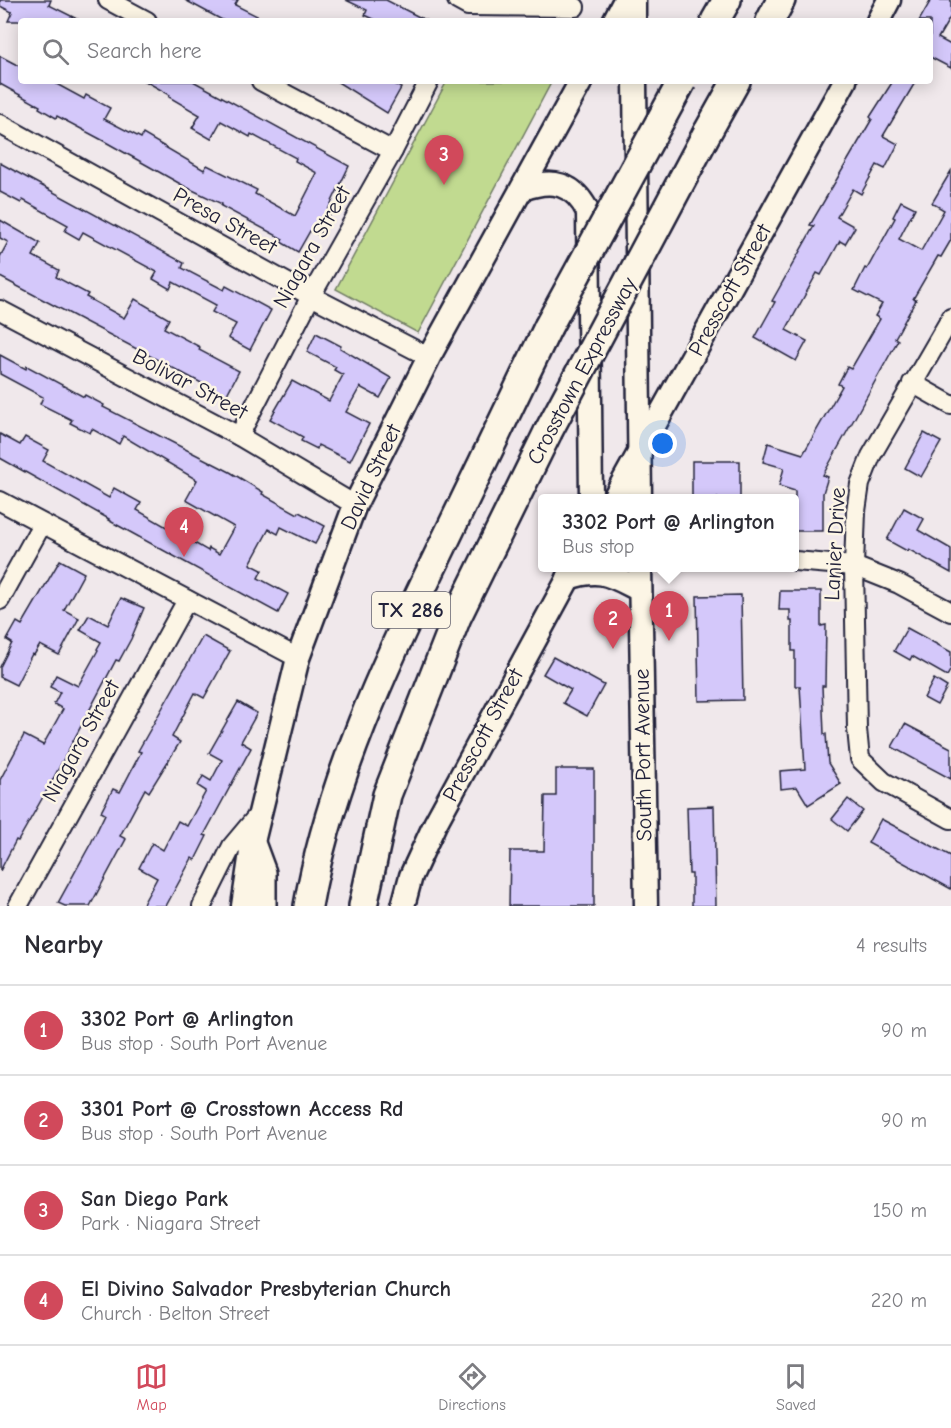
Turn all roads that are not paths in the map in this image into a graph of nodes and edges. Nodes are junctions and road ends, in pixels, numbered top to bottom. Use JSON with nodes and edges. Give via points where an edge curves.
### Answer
{"nodes":[{"id":1,"x":108,"y":0,"type":"edge"},
{"id":2,"x":625,"y":0,"type":"edge"},
{"id":3,"x":634,"y":0,"type":"edge"},
{"id":4,"x":727,"y":0,"type":"edge"},
{"id":5,"x":781,"y":0,"type":"edge"},
{"id":6,"x":889,"y":0,"type":"edge"},
{"id":7,"x":464,"y":7,"type":"edge"},
{"id":8,"x":575,"y":7,"type":"dead end"},
{"id":9,"x":141,"y":18,"type":"edge"},
{"id":10,"x":616,"y":18,"type":"edge"},
{"id":11,"x":634,"y":18,"type":"edge"},
{"id":12,"x":717,"y":18,"type":"edge"},
{"id":13,"x":772,"y":18,"type":"edge"},
{"id":14,"x":880,"y":18,"type":"edge"},
{"id":15,"x":267,"y":84,"type":"edge"},
{"id":16,"x":427,"y":84,"type":"edge"},
{"id":17,"x":579,"y":84,"type":"edge"},
{"id":18,"x":635,"y":84,"type":"edge"},
{"id":19,"x":680,"y":84,"type":"edge"},
{"id":20,"x":734,"y":84,"type":"edge"},
{"id":21,"x":843,"y":84,"type":"edge"},
{"id":22,"x":0,"y":123,"type":"edge"},
{"id":23,"x":393,"y":151,"type":"junction"},
{"id":24,"x":523,"y":189,"type":"junction"},
{"id":25,"x":311,"y":296,"type":"junction"},
{"id":26,"x":0,"y":310,"type":"edge"},
{"id":27,"x":951,"y":318,"type":"edge"},
{"id":28,"x":429,"y":357,"type":"junction"},
{"id":29,"x":912,"y":383,"type":"junction"},
{"id":30,"x":951,"y":405,"type":"edge"},
{"id":31,"x":238,"y":436,"type":"junction"},
{"id":32,"x":640,"y":452,"type":"junction"},
{"id":33,"x":591,"y":494,"type":"edge"},
{"id":34,"x":616,"y":494,"type":"edge"},
{"id":35,"x":640,"y":494,"type":"edge"},
{"id":36,"x":0,"y":501,"type":"edge"},
{"id":37,"x":355,"y":505,"type":"junction"},
{"id":38,"x":42,"y":524,"type":"junction"},
{"id":39,"x":799,"y":561,"type":"edge"},
{"id":40,"x":854,"y":566,"type":"junction"},
{"id":41,"x":640,"y":572,"type":"edge"},
{"id":42,"x":571,"y":573,"type":"edge"},
{"id":43,"x":640,"y":590,"type":"junction"},
{"id":44,"x":0,"y":600,"type":"edge"},
{"id":45,"x":187,"y":600,"type":"junction"},
{"id":46,"x":951,"y":612,"type":"edge"},
{"id":47,"x":298,"y":658,"type":"junction"},
{"id":48,"x":259,"y":814,"type":"junction"},
{"id":49,"x":951,"y":819,"type":"edge"},
{"id":50,"x":252,"y":846,"type":"junction"},
{"id":51,"x":18,"y":906,"type":"edge"},
{"id":52,"x":202,"y":906,"type":"edge"},
{"id":53,"x":243,"y":906,"type":"edge"},
{"id":54,"x":262,"y":906,"type":"edge"},
{"id":55,"x":308,"y":906,"type":"edge"},
{"id":56,"x":363,"y":906,"type":"edge"},
{"id":57,"x":403,"y":906,"type":"edge"},
{"id":58,"x":645,"y":906,"type":"edge"}],
"edges":[{"from":1,"to":9,"type":"street"},
{"from":2,"to":10,"type":"main road"},
{"from":3,"to":11,"type":"main road"},
{"from":4,"to":12,"type":"highway"},
{"from":5,"to":13,"type":"highway"},
{"from":6,"to":14,"type":"main road"},
{"from":7,"to":8,"type":"street"},
{"from":15,"to":23,"type":"street"},
{"from":16,"to":23,"type":"street","name":"Niagara Street"},
{"from":17,"to":24,"type":"main road","name":"David Street"},
{"from":18,"to":32,"type":"main road"},
{"from":19,"to":55,"type":"highway","name":"Crosstown Expressway","number":"TX 286","bridge":true,"via":[[548,327],[404,624],[349,757],[315,864]]},
{"from":20,"to":56,"type":"highway","name":"Crosstown Expressway","number":"TX 286","bridge":true,"via":[[548,432],[457,617],[387,795]]},
{"from":21,"to":32,"type":"main road","name":"Presscott Street"},
{"from":22,"to":25,"type":"street","name":"Presa Street"},
{"from":23,"to":25,"type":"street","name":"Niagara Street"},
{"from":24,"to":28,"type":"main road","name":"David Street"},
{"from":24,"to":33,"type":"main road","via":[[552,182],[581,198],[588,212]]},
{"from":25,"to":28,"type":"street","name":"Presa Street"},
{"from":25,"to":31,"type":"street","name":"Niagara Street"},
{"from":26,"to":31,"type":"street","name":"Bolivar Street"},
{"from":27,"to":29,"type":"street","name":"Lanier Drive"},
{"from":28,"to":37,"type":"main road","name":"David Street"},
{"from":29,"to":30,"type":"street"},
{"from":29,"to":40,"type":"street","name":"Lanier Drive","via":[[860,484]]},
{"from":31,"to":37,"type":"street","name":"Bolivar Street"},
{"from":32,"to":34,"type":"main road","name":"Presscott Street"},
{"from":32,"to":35,"type":"main road"},
{"from":36,"to":38,"type":"street"},
{"from":37,"to":47,"type":"main road","name":"David Street"},
{"from":38,"to":44,"type":"street"},
{"from":38,"to":45,"type":"street"},
{"from":39,"to":40,"type":"street"},
{"from":40,"to":46,"type":"street","via":[[899,584]]},
{"from":40,"to":49,"type":"street","name":"Lanier Drive","via":[[860,759],[884,782]]},
{"from":41,"to":43,"type":"main road","name":"South Port Avenue"},
{"from":42,"to":43,"type":"main road","via":[[606,574]]},
{"from":42,"to":57,"type":"main road","name":"Presscott Street","via":[[435,824],[411,876]]},
{"from":43,"to":58,"type":"main road","name":"South Port Avenue"},
{"from":45,"to":47,"type":"street"},
{"from":45,"to":51,"type":"street","name":"Niagara Street"},
{"from":47,"to":48,"type":"main road","name":"David Street"},
{"from":48,"to":50,"type":"main road","name":"David Street"},
{"from":48,"to":52,"type":"street","via":[[232,846]]},
{"from":50,"to":53,"type":"main road","name":"David Street"},
{"from":50,"to":54,"type":"highway","via":[[262,873]]}]}
